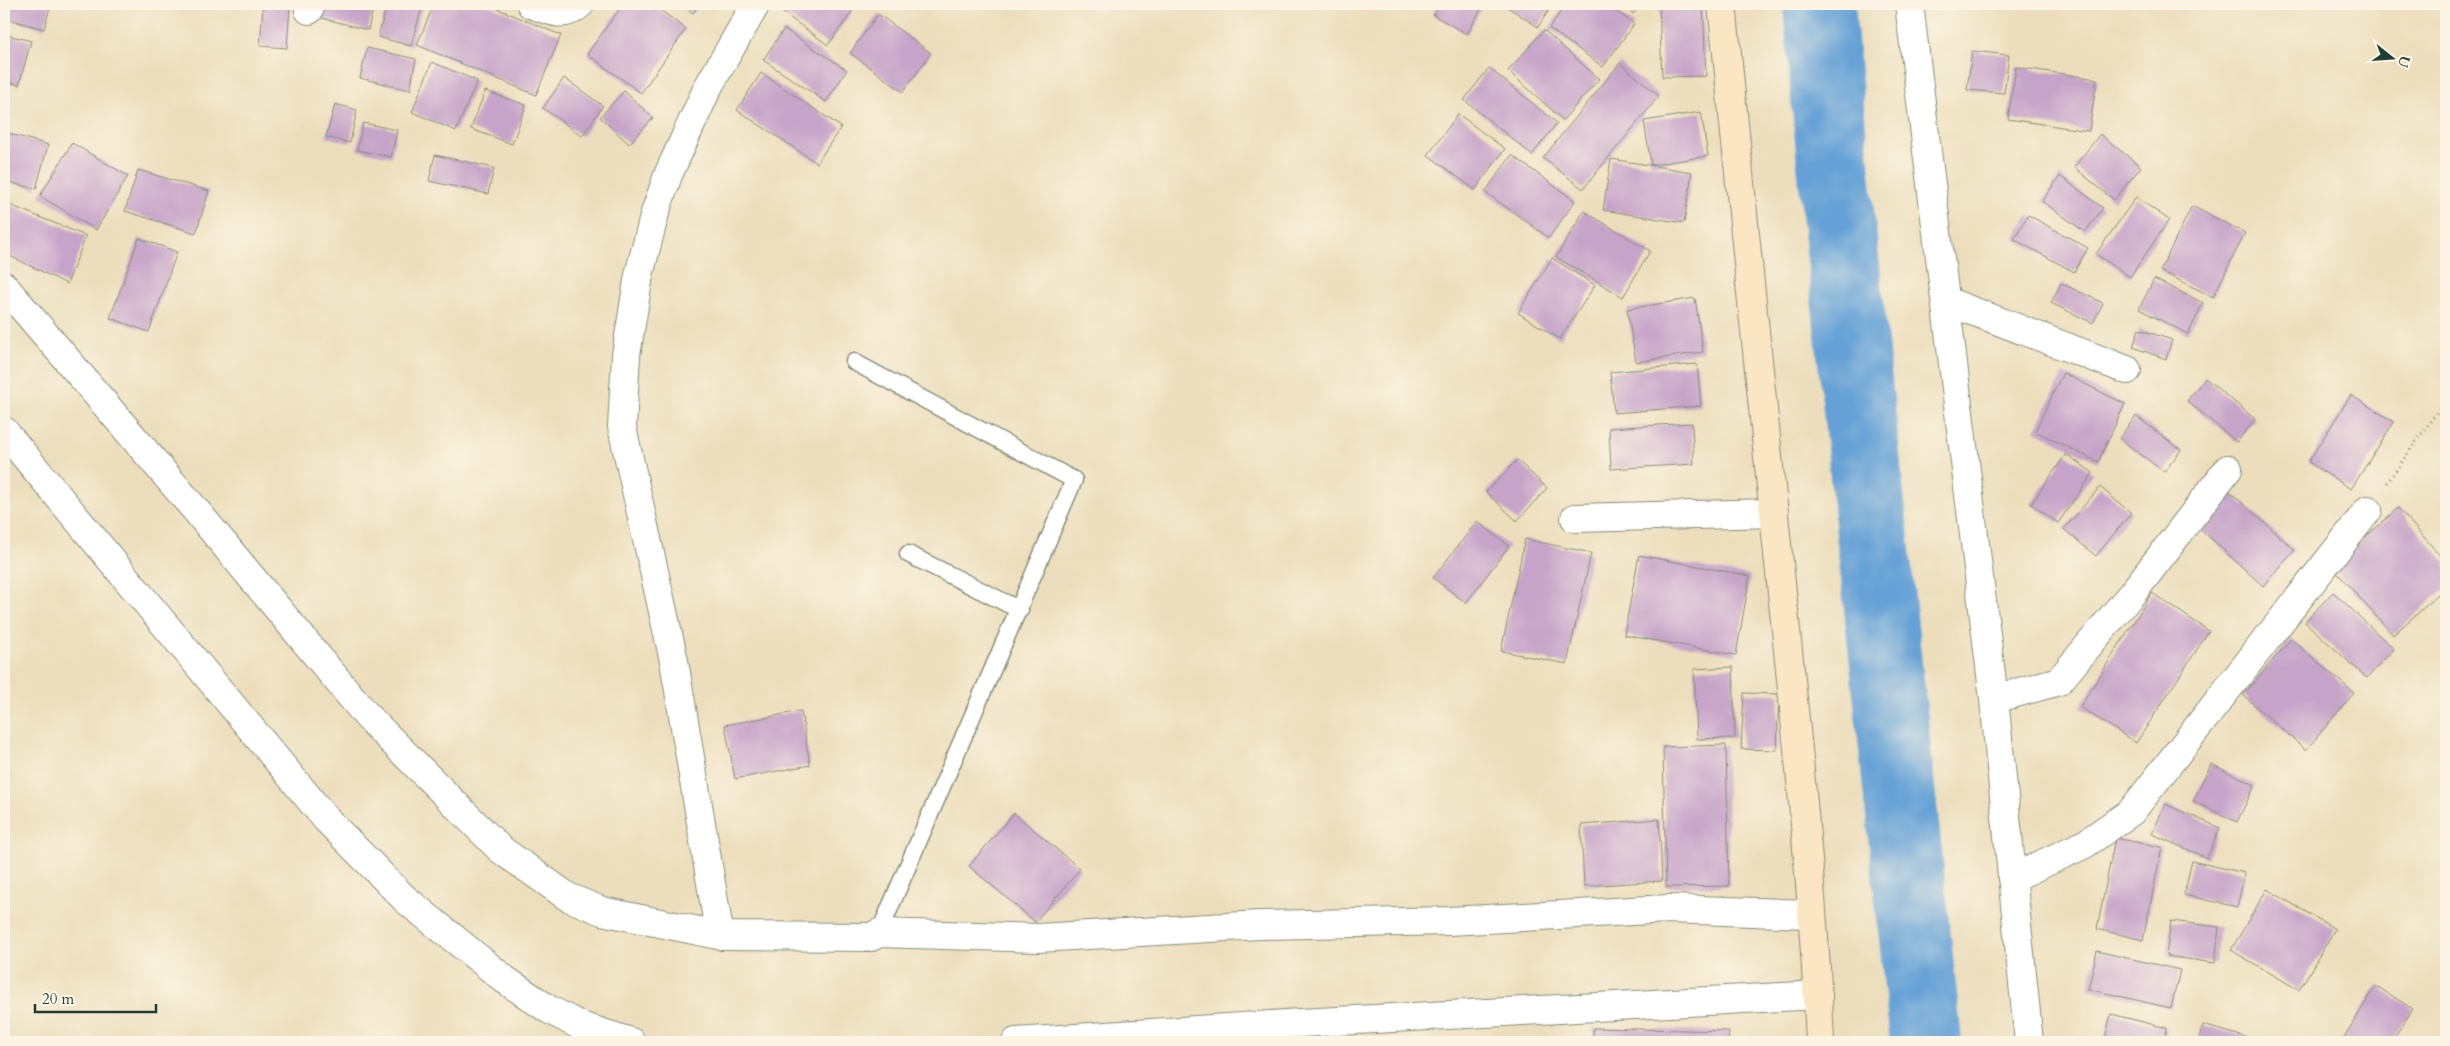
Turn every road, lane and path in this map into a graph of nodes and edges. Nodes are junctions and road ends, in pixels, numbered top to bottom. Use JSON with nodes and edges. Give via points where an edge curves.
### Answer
{"nodes":[{"id":1,"x":531,"y":4,"type":"edge"},
{"id":2,"x":580,"y":4,"type":"edge"},
{"id":3,"x":756,"y":4,"type":"edge"},
{"id":4,"x":1722,"y":4,"type":"edge"},
{"id":5,"x":1909,"y":4,"type":"edge"},
{"id":6,"x":4,"y":286,"type":"edge"},
{"id":7,"x":1946,"y":300,"type":"junction"},
{"id":8,"x":854,"y":362,"type":"dead end"},
{"id":9,"x":2127,"y":370,"type":"dead end"},
{"id":10,"x":2446,"y":399,"type":"edge"},
{"id":11,"x":4,"y":432,"type":"edge"},
{"id":12,"x":2228,"y":469,"type":"dead end"},
{"id":13,"x":2368,"y":510,"type":"joint"},
{"id":14,"x":1774,"y":513,"type":"junction"},
{"id":15,"x":1575,"y":518,"type":"dead end"},
{"id":16,"x":908,"y":554,"type":"dead end"},
{"id":17,"x":1020,"y":610,"type":"junction"},
{"id":18,"x":1994,"y":699,"type":"junction"},
{"id":19,"x":2012,"y":878,"type":"junction"},
{"id":20,"x":1812,"y":922,"type":"junction"},
{"id":21,"x":879,"y":933,"type":"junction"},
{"id":22,"x":723,"y":936,"type":"junction"},
{"id":23,"x":1818,"y":983,"type":"junction"},
{"id":24,"x":1149,"y":1038,"type":"edge"},
{"id":25,"x":631,"y":1042,"type":"edge"},
{"id":26,"x":1016,"y":1042,"type":"edge"},
{"id":27,"x":1820,"y":1042,"type":"edge"},
{"id":28,"x":2029,"y":1042,"type":"edge"}],
"edges":[{"from":1,"to":2,"type":"street","via":[[560,14],[573,11]]},
{"from":3,"to":22,"type":"street","via":[[708,87],[668,175],[655,213],[639,275],[626,355],[622,427],[674,660],[717,917]]},
{"from":4,"to":14,"type":"street"},
{"from":5,"to":7,"type":"street"},
{"from":6,"to":22,"type":"street","via":[[368,717],[500,849],[568,897],[602,911]]},
{"from":7,"to":9,"type":"street"},
{"from":7,"to":18,"type":"street"},
{"from":8,"to":17,"type":"lane","via":[[1074,480]]},
{"from":10,"to":13,"type":"path"},
{"from":11,"to":25,"type":"street","via":[[326,820],[405,899],[504,979],[548,1009],[582,1026]]},
{"from":12,"to":18,"type":"street","via":[[2134,591],[2059,680]]},
{"from":13,"to":19,"type":"street","via":[[2131,812],[2085,844]]},
{"from":14,"to":15,"type":"street"},
{"from":14,"to":20,"type":"street","via":[[1797,730]]},
{"from":16,"to":17,"type":"lane"},
{"from":17,"to":21,"type":"lane"},
{"from":18,"to":19,"type":"street"},
{"from":19,"to":28,"type":"street"},
{"from":20,"to":21,"type":"street","via":[[1668,909],[1449,921],[1260,925],[1038,938]]},
{"from":20,"to":23,"type":"street"},
{"from":21,"to":22,"type":"street","via":[[871,937]]},
{"from":23,"to":24,"type":"street"},
{"from":23,"to":27,"type":"street"},
{"from":24,"to":26,"type":"street"}]}
